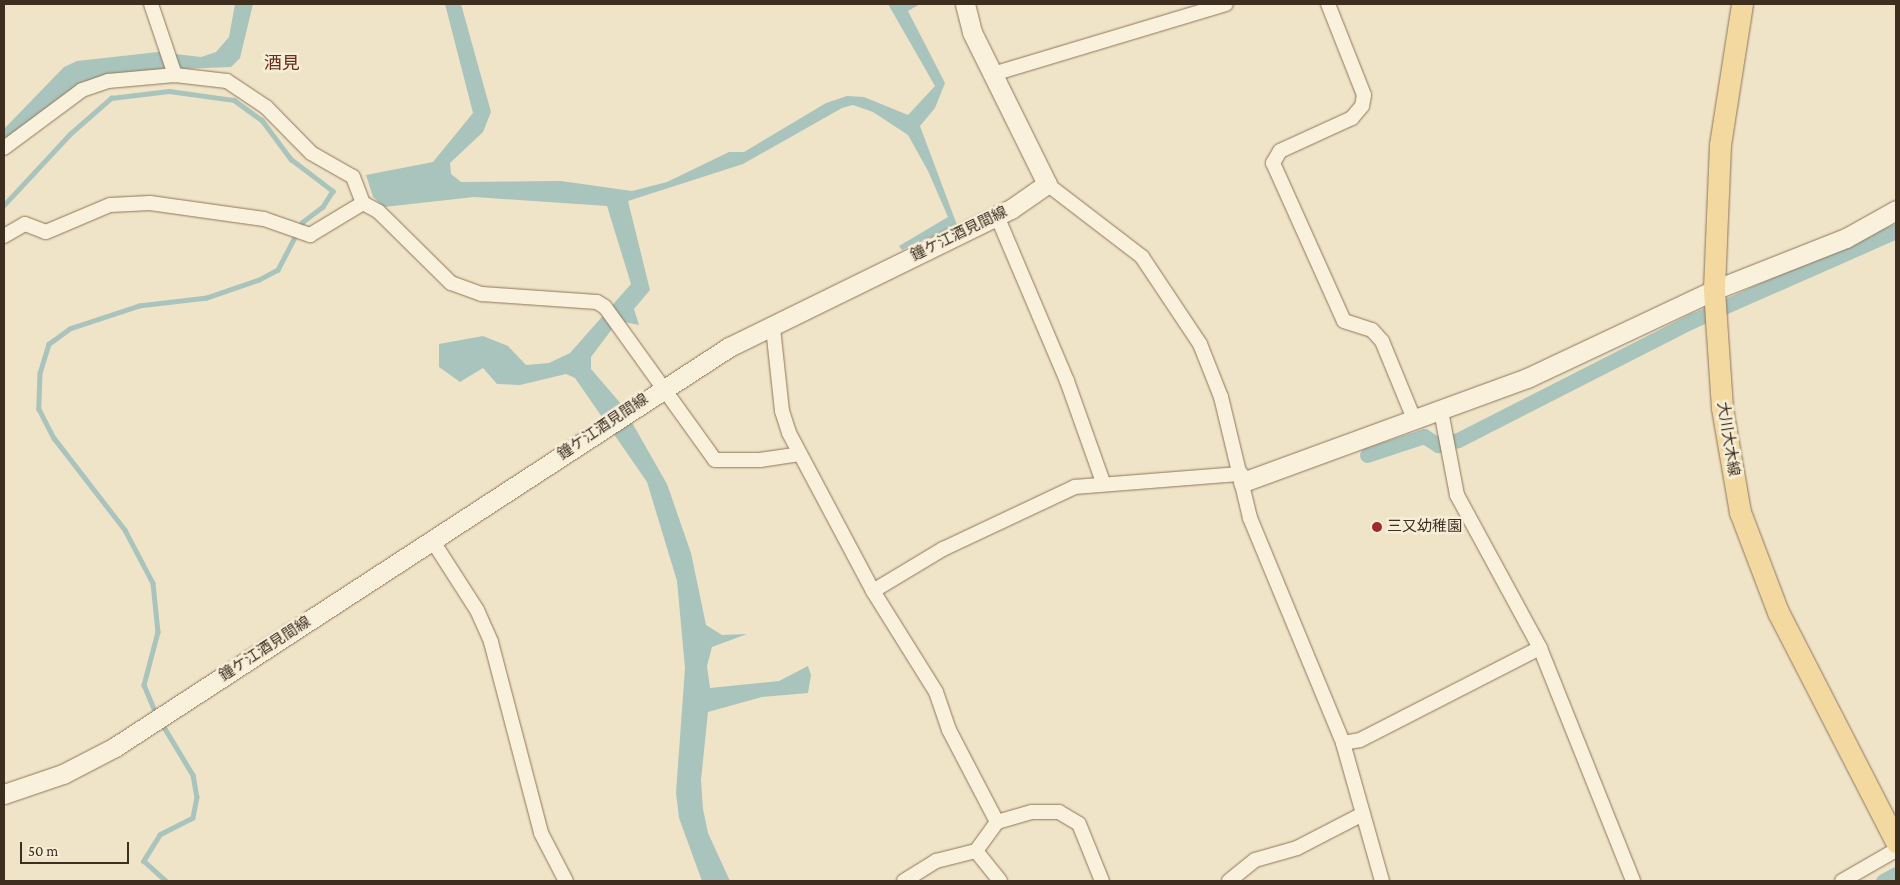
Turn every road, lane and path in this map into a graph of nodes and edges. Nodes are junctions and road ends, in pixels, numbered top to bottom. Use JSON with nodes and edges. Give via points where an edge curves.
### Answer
{"nodes":[{"id":1,"x":151,"y":4,"type":"edge"},
{"id":2,"x":965,"y":4,"type":"edge"},
{"id":3,"x":1226,"y":4,"type":"edge"},
{"id":4,"x":1328,"y":4,"type":"edge"},
{"id":5,"x":1742,"y":4,"type":"edge"},
{"id":6,"x":993,"y":74,"type":"junction"},
{"id":7,"x":175,"y":75,"type":"junction"},
{"id":8,"x":4,"y":148,"type":"edge"},
{"id":9,"x":1047,"y":184,"type":"junction"},
{"id":10,"x":363,"y":204,"type":"junction"},
{"id":11,"x":1896,"y":210,"type":"edge"},
{"id":12,"x":997,"y":216,"type":"junction"},
{"id":13,"x":4,"y":236,"type":"edge"},
{"id":14,"x":1715,"y":294,"type":"junction"},
{"id":15,"x":773,"y":328,"type":"junction"},
{"id":16,"x":662,"y":388,"type":"junction"},
{"id":17,"x":1441,"y":412,"type":"junction"},
{"id":18,"x":1414,"y":419,"type":"junction"},
{"id":19,"x":800,"y":454,"type":"junction"},
{"id":20,"x":1242,"y":478,"type":"junction"},
{"id":21,"x":1103,"y":482,"type":"junction"},
{"id":22,"x":432,"y":540,"type":"junction"},
{"id":23,"x":872,"y":592,"type":"junction"},
{"id":24,"x":1540,"y":648,"type":"junction"},
{"id":25,"x":1342,"y":743,"type":"junction"},
{"id":26,"x":4,"y":794,"type":"edge"},
{"id":27,"x":1363,"y":814,"type":"junction"},
{"id":28,"x":997,"y":822,"type":"junction"},
{"id":29,"x":1896,"y":842,"type":"edge"},
{"id":30,"x":1896,"y":850,"type":"edge"},
{"id":31,"x":976,"y":851,"type":"junction"},
{"id":32,"x":566,"y":881,"type":"edge"},
{"id":33,"x":904,"y":881,"type":"edge"},
{"id":34,"x":1000,"y":881,"type":"edge"},
{"id":35,"x":1102,"y":881,"type":"edge"},
{"id":36,"x":1229,"y":881,"type":"edge"},
{"id":37,"x":1382,"y":881,"type":"edge"},
{"id":38,"x":1633,"y":881,"type":"edge"},
{"id":39,"x":1842,"y":881,"type":"edge"}],
"edges":[{"from":1,"to":7,"type":"street"},
{"from":2,"to":6,"type":"main road","via":[[972,32]]},
{"from":3,"to":6,"type":"street"},
{"from":4,"to":18,"type":"street","via":[[1364,95],[1362,106],[1352,118],[1280,151],[1273,163],[1344,321],[1372,330],[1382,341]]},
{"from":5,"to":14,"type":"main road","name":"大川大木線","via":[[1720,145]]},
{"from":6,"to":9,"type":"main road"},
{"from":7,"to":8,"type":"street","via":[[108,81],[82,90],[12,147]]},
{"from":7,"to":10,"type":"street","via":[[227,81],[244,91],[311,153],[354,177]]},
{"from":9,"to":12,"type":"main road","name":"鐘ケ江酒見間線"},
{"from":9,"to":20,"type":"street","via":[[1142,256],[1178,304],[1200,344],[1221,397]]},
{"from":10,"to":13,"type":"street","via":[[310,235],[264,219],[150,202],[110,205],[46,232],[25,224]]},
{"from":10,"to":16,"type":"street","via":[[379,212],[451,283],[482,294],[597,302],[620,325]]},
{"from":11,"to":14,"type":"main road","via":[[1846,238]]},
{"from":12,"to":15,"type":"main road","name":"鐘ケ江酒見間線"},
{"from":12,"to":21,"type":"street","via":[[1067,381]]},
{"from":14,"to":17,"type":"main road","via":[[1527,378]]},
{"from":14,"to":29,"type":"main road","name":"大川大木線","via":[[1722,408],[1740,512],[1778,612]]},
{"from":15,"to":16,"type":"main road","name":"鐘ケ江酒見間線","via":[[729,347]]},
{"from":15,"to":19,"type":"street","via":[[782,411]]},
{"from":16,"to":19,"type":"street","via":[[715,460],[760,460]]},
{"from":16,"to":22,"type":"main road","name":"鐘ケ江酒見間線"},
{"from":17,"to":18,"type":"main road"},
{"from":17,"to":24,"type":"street","via":[[1457,495]]},
{"from":18,"to":20,"type":"main road"},
{"from":19,"to":23,"type":"street"},
{"from":20,"to":21,"type":"street"},
{"from":20,"to":25,"type":"street","via":[[1250,518]]},
{"from":21,"to":23,"type":"street","via":[[1075,487],[1017,513],[915,564]]},
{"from":22,"to":26,"type":"main road","name":"鐘ケ江酒見間線","via":[[115,747],[63,774]]},
{"from":22,"to":32,"type":"street","via":[[477,610],[491,642],[540,833]]},
{"from":23,"to":28,"type":"street","via":[[936,692],[949,730]]},
{"from":24,"to":25,"type":"street","via":[[1360,740]]},
{"from":24,"to":38,"type":"street"},
{"from":25,"to":27,"type":"street"},
{"from":27,"to":36,"type":"street","via":[[1296,848],[1255,860]]},
{"from":27,"to":37,"type":"street"},
{"from":28,"to":31,"type":"street"},
{"from":28,"to":35,"type":"street","via":[[1032,812],[1059,812],[1079,824]]},
{"from":30,"to":39,"type":"street"},
{"from":31,"to":33,"type":"street","via":[[936,861]]},
{"from":31,"to":34,"type":"street"}]}
